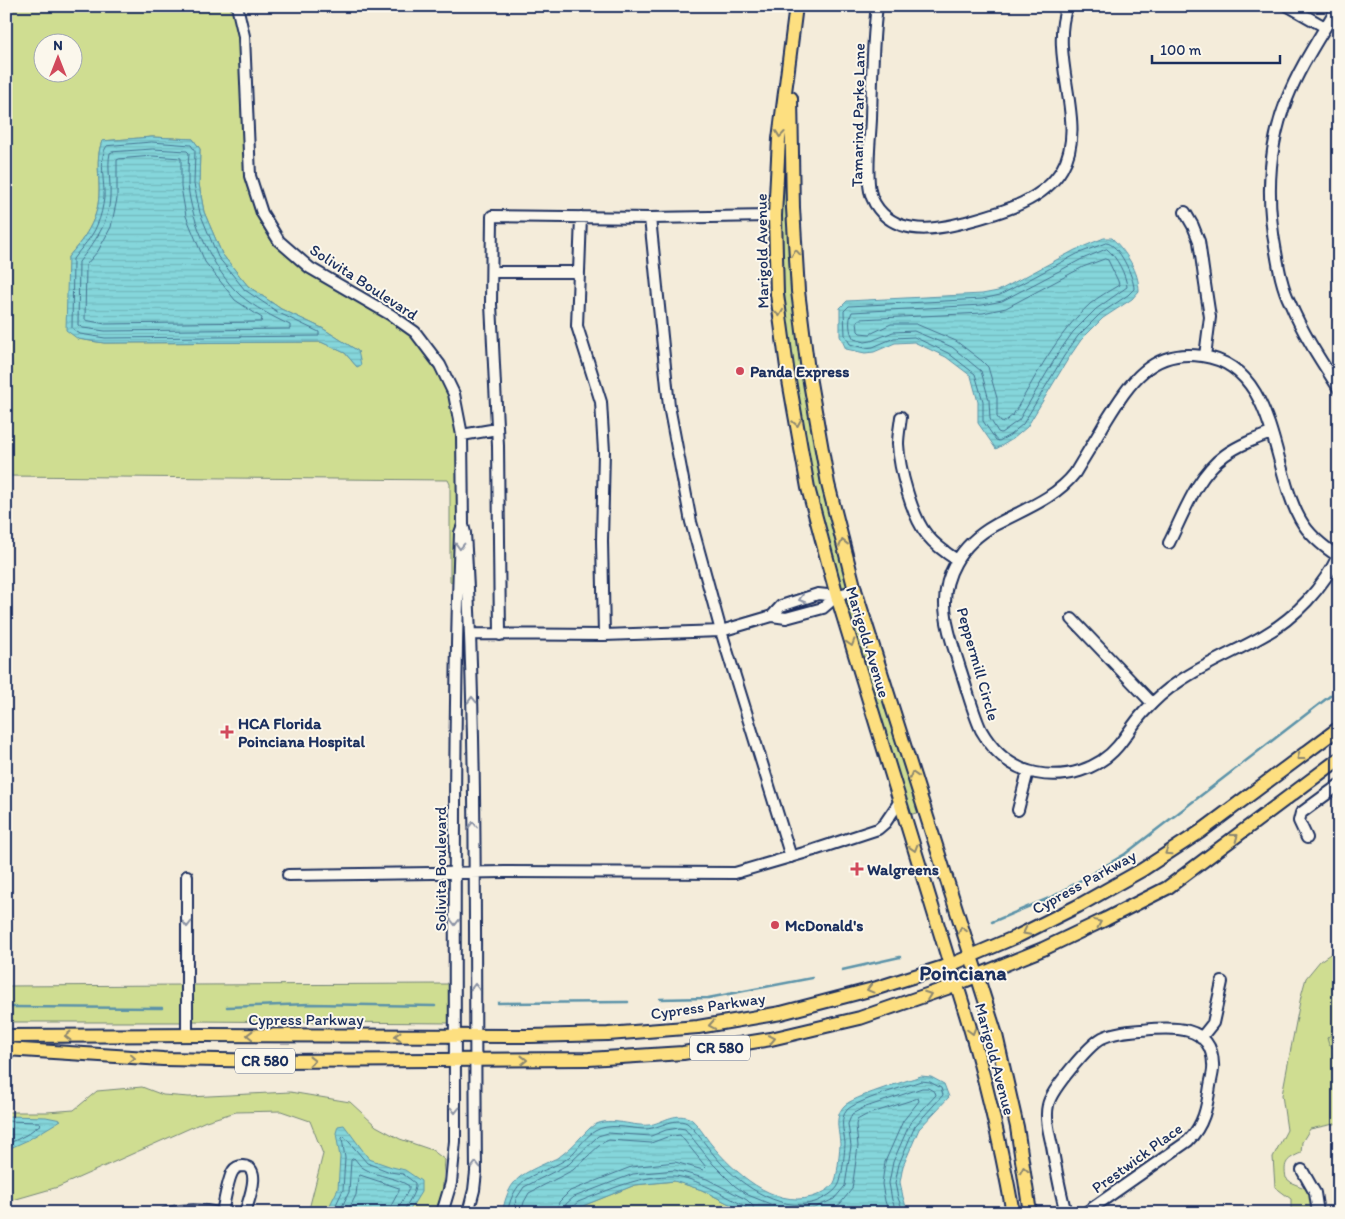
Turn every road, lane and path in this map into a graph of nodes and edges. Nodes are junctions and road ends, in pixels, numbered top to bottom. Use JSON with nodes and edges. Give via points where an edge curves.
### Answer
{"nodes":[{"id":1,"x":237,"y":6,"type":"edge"},
{"id":2,"x":796,"y":6,"type":"edge"},
{"id":3,"x":877,"y":6,"type":"edge"},
{"id":4,"x":1067,"y":6,"type":"edge"},
{"id":5,"x":1288,"y":6,"type":"edge"},
{"id":6,"x":1338,"y":6,"type":"edge"},
{"id":7,"x":1325,"y":28,"type":"junction"},
{"id":8,"x":789,"y":68,"type":"junction"},
{"id":9,"x":1185,"y":212,"type":"dead end"},
{"id":10,"x":775,"y":216,"type":"junction"},
{"id":11,"x":581,"y":217,"type":"junction"},
{"id":12,"x":650,"y":218,"type":"junction"},
{"id":13,"x":492,"y":272,"type":"junction"},
{"id":14,"x":579,"y":272,"type":"junction"},
{"id":15,"x":1205,"y":356,"type":"junction"},
{"id":16,"x":1339,"y":389,"type":"edge"},
{"id":17,"x":901,"y":417,"type":"dead end"},
{"id":18,"x":497,"y":428,"type":"junction"},
{"id":19,"x":1271,"y":433,"type":"junction"},
{"id":20,"x":462,"y":435,"type":"junction"},
{"id":21,"x":463,"y":525,"type":"junction"},
{"id":22,"x":1169,"y":543,"type":"dead end"},
{"id":23,"x":1338,"y":555,"type":"edge"},
{"id":24,"x":956,"y":560,"type":"junction"},
{"id":25,"x":855,"y":590,"type":"junction"},
{"id":26,"x":836,"y":596,"type":"junction"},
{"id":27,"x":772,"y":616,"type":"junction"},
{"id":28,"x":1072,"y":619,"type":"dead end"},
{"id":29,"x":721,"y":631,"type":"junction"},
{"id":30,"x":470,"y":634,"type":"junction"},
{"id":31,"x":500,"y":635,"type":"junction"},
{"id":32,"x":604,"y":635,"type":"junction"},
{"id":33,"x":1152,"y":703,"type":"junction"},
{"id":34,"x":1339,"y":728,"type":"edge"},
{"id":35,"x":1339,"y":759,"type":"edge"},
{"id":36,"x":1028,"y":771,"type":"junction"},
{"id":37,"x":1339,"y":785,"type":"edge"},
{"id":38,"x":900,"y":801,"type":"junction"},
{"id":39,"x":1018,"y":810,"type":"dead end"},
{"id":40,"x":1307,"y":838,"type":"dead end"},
{"id":41,"x":791,"y":857,"type":"junction"},
{"id":42,"x":455,"y":873,"type":"junction"},
{"id":43,"x":474,"y":873,"type":"junction"},
{"id":44,"x":288,"y":875,"type":"dead end"},
{"id":45,"x":187,"y":876,"type":"dead end"},
{"id":46,"x":970,"y":957,"type":"junction"},
{"id":47,"x":950,"y":965,"type":"junction"},
{"id":48,"x":978,"y":976,"type":"junction"},
{"id":49,"x":1222,"y":982,"type":"dead end"},
{"id":50,"x":957,"y":985,"type":"junction"},
{"id":51,"x":187,"y":1035,"type":"junction"},
{"id":52,"x":6,"y":1036,"type":"edge"},
{"id":53,"x":455,"y":1036,"type":"junction"},
{"id":54,"x":475,"y":1036,"type":"junction"},
{"id":55,"x":1201,"y":1038,"type":"junction"},
{"id":56,"x":6,"y":1049,"type":"edge"},
{"id":57,"x":455,"y":1061,"type":"junction"},
{"id":58,"x":475,"y":1061,"type":"junction"},
{"id":59,"x":1302,"y":1170,"type":"dead end"},
{"id":60,"x":166,"y":1213,"type":"edge"},
{"id":61,"x":221,"y":1213,"type":"edge"},
{"id":62,"x":245,"y":1213,"type":"edge"},
{"id":63,"x":442,"y":1213,"type":"edge"},
{"id":64,"x":468,"y":1213,"type":"edge"},
{"id":65,"x":1013,"y":1213,"type":"edge"},
{"id":66,"x":1030,"y":1213,"type":"edge"},
{"id":67,"x":1066,"y":1213,"type":"edge"},
{"id":68,"x":1085,"y":1213,"type":"edge"},
{"id":69,"x":1318,"y":1213,"type":"edge"}],
"edges":[{"from":1,"to":20,"type":"street","name":"Solivita Boulevard","via":[[244,36],[250,176],[262,213],[279,241],[310,268],[415,332],[440,365],[454,394]]},
{"from":2,"to":8,"type":"main road","name":"Marigold Avenue"},
{"from":3,"to":4,"type":"street","name":"Tamarind Parke Lane","via":[[870,189],[876,205],[885,216],[904,227],[919,229],[968,221],[1011,208],[1039,194],[1058,176],[1072,142],[1061,42]]},
{"from":5,"to":7,"type":"street"},
{"from":6,"to":7,"type":"street"},
{"from":7,"to":16,"type":"street","via":[[1296,78],[1279,123],[1273,150],[1269,209],[1285,293],[1308,342]]},
{"from":8,"to":10,"type":"main road","name":"Marigold Avenue","one_way":true},
{"from":25,"to":8,"type":"main road","name":"Marigold Avenue","one_way":true,"via":[[828,484],[798,291]]},
{"from":9,"to":15,"type":"street","via":[[1199,241],[1210,317]]},
{"from":10,"to":12,"type":"street"},
{"from":10,"to":26,"type":"main road","name":"Marigold Avenue","one_way":true,"via":[[777,294],[788,375],[808,488]]},
{"from":11,"to":12,"type":"street"},
{"from":11,"to":13,"type":"street","via":[[492,216]]},
{"from":11,"to":14,"type":"street"},
{"from":12,"to":29,"type":"street","via":[[669,406],[691,522]]},
{"from":13,"to":14,"type":"street"},
{"from":13,"to":18,"type":"street"},
{"from":14,"to":32,"type":"street","via":[[577,326],[601,402]]},
{"from":15,"to":19,"type":"street","name":"Peppermill Circle","via":[[1227,365],[1248,381],[1259,397]]},
{"from":15,"to":24,"type":"street","name":"Peppermill Circle","via":[[1172,356],[1140,374],[1124,393],[1064,486],[984,531]]},
{"from":17,"to":24,"type":"street","via":[[899,454],[912,509],[927,536]]},
{"from":18,"to":20,"type":"street"},
{"from":18,"to":31,"type":"street"},
{"from":19,"to":22,"type":"street","via":[[1239,446],[1212,467],[1193,495]]},
{"from":19,"to":23,"type":"street","name":"Peppermill Circle","via":[[1300,518],[1316,540]]},
{"from":20,"to":21,"type":"street","name":"Solivita Boulevard"},
{"from":21,"to":30,"type":"street","name":"Solivita Boulevard"},
{"from":21,"to":42,"type":"street","name":"Solivita Boulevard","one_way":true,"via":[[458,604]]},
{"from":23,"to":33,"type":"street","name":"Peppermill Circle","via":[[1310,598],[1284,622],[1189,675]]},
{"from":24,"to":36,"type":"street","name":"Peppermill Circle","via":[[946,591],[946,616],[977,722],[996,751]]},
{"from":25,"to":26,"type":"street"},
{"from":46,"to":25,"type":"main road","name":"Marigold Avenue","one_way":true},
{"from":26,"to":27,"type":"street","via":[[823,608],[786,618]]},
{"from":26,"to":27,"type":"street","one_way":true,"via":[[818,594],[781,606]]},
{"from":26,"to":38,"type":"main road","name":"Marigold Avenue","one_way":true},
{"from":27,"to":29,"type":"street"},
{"from":28,"to":33,"type":"street"},
{"from":29,"to":32,"type":"street"},
{"from":29,"to":41,"type":"street"},
{"from":30,"to":31,"type":"street"},
{"from":43,"to":30,"type":"street","name":"Solivita Boulevard","one_way":true},
{"from":31,"to":32,"type":"street"},
{"from":33,"to":36,"type":"street","name":"Peppermill Circle","via":[[1117,748],[1093,766],[1057,775]]},
{"from":34,"to":46,"type":"main road","name":"Cypress Parkway","one_way":true,"via":[[1200,832],[1142,870],[1078,906]]},
{"from":48,"to":35,"type":"main road","one_way":true,"via":[[1043,950],[1166,888]]},
{"from":36,"to":39,"type":"street"},
{"from":37,"to":40,"type":"street","via":[[1301,814],[1299,822]]},
{"from":38,"to":41,"type":"street","via":[[878,829]]},
{"from":38,"to":47,"type":"main road","name":"Marigold Avenue","one_way":true},
{"from":41,"to":43,"type":"street","via":[[735,873]]},
{"from":42,"to":43,"type":"street"},
{"from":42,"to":44,"type":"street"},
{"from":42,"to":53,"type":"street","name":"Solivita Boulevard","one_way":true},
{"from":54,"to":43,"type":"street","name":"Solivita Boulevard","one_way":true},
{"from":45,"to":51,"type":"street","one_way":true},
{"from":46,"to":47,"type":"main road","name":"Cypress Parkway"},
{"from":46,"to":48,"type":"main road","name":"Marigold Avenue"},
{"from":47,"to":50,"type":"main road","name":"Marigold Avenue"},
{"from":47,"to":54,"type":"main road","name":"Cypress Parkway","number":"CR 580","one_way":true,"via":[[877,988],[781,1012],[698,1027],[608,1034]]},
{"from":48,"to":50,"type":"main road"},
{"from":66,"to":48,"type":"main road","name":"Marigold Avenue","one_way":true,"via":[[1009,1088]]},
{"from":49,"to":55,"type":"street","via":[[1213,1023]]},
{"from":58,"to":50,"type":"main road","number":"CR 580","one_way":true,"via":[[589,1060],[720,1048],[825,1027]]},
{"from":50,"to":65,"type":"main road","name":"Marigold Avenue","one_way":true,"via":[[991,1105]]},
{"from":51,"to":52,"type":"main road","name":"Cypress Parkway","number":"CR 580","one_way":true},
{"from":53,"to":51,"type":"main road","name":"Cypress Parkway","number":"CR 580","one_way":true},
{"from":53,"to":54,"type":"main road","name":"Cypress Parkway","number":"CR 580"},
{"from":53,"to":57,"type":"street","name":"Solivita Boulevard"},
{"from":54,"to":58,"type":"street","name":"Solivita Boulevard"},
{"from":55,"to":67,"type":"street","via":[[1190,1030],[1178,1028],[1109,1035],[1093,1044],[1055,1088],[1048,1104],[1047,1121]]},
{"from":55,"to":68,"type":"street","name":"Prestwick Place","via":[[1210,1050],[1213,1068],[1201,1125],[1188,1141]]},
{"from":56,"to":57,"type":"main road","number":"CR 580","one_way":true,"via":[[163,1060]]},
{"from":57,"to":58,"type":"main road","number":"CR 580"},
{"from":57,"to":63,"type":"street","name":"Solivita Boulevard","one_way":true,"via":[[454,1162]]},
{"from":64,"to":58,"type":"street","name":"Solivita Boulevard","one_way":true,"via":[[476,1172]]},
{"from":59,"to":69,"type":"street","via":[[1315,1193]]},
{"from":60,"to":61,"type":"street","via":[[203,1209]]},
{"from":61,"to":62,"type":"street","via":[[233,1171],[245,1166],[251,1169],[254,1180]]}]}
